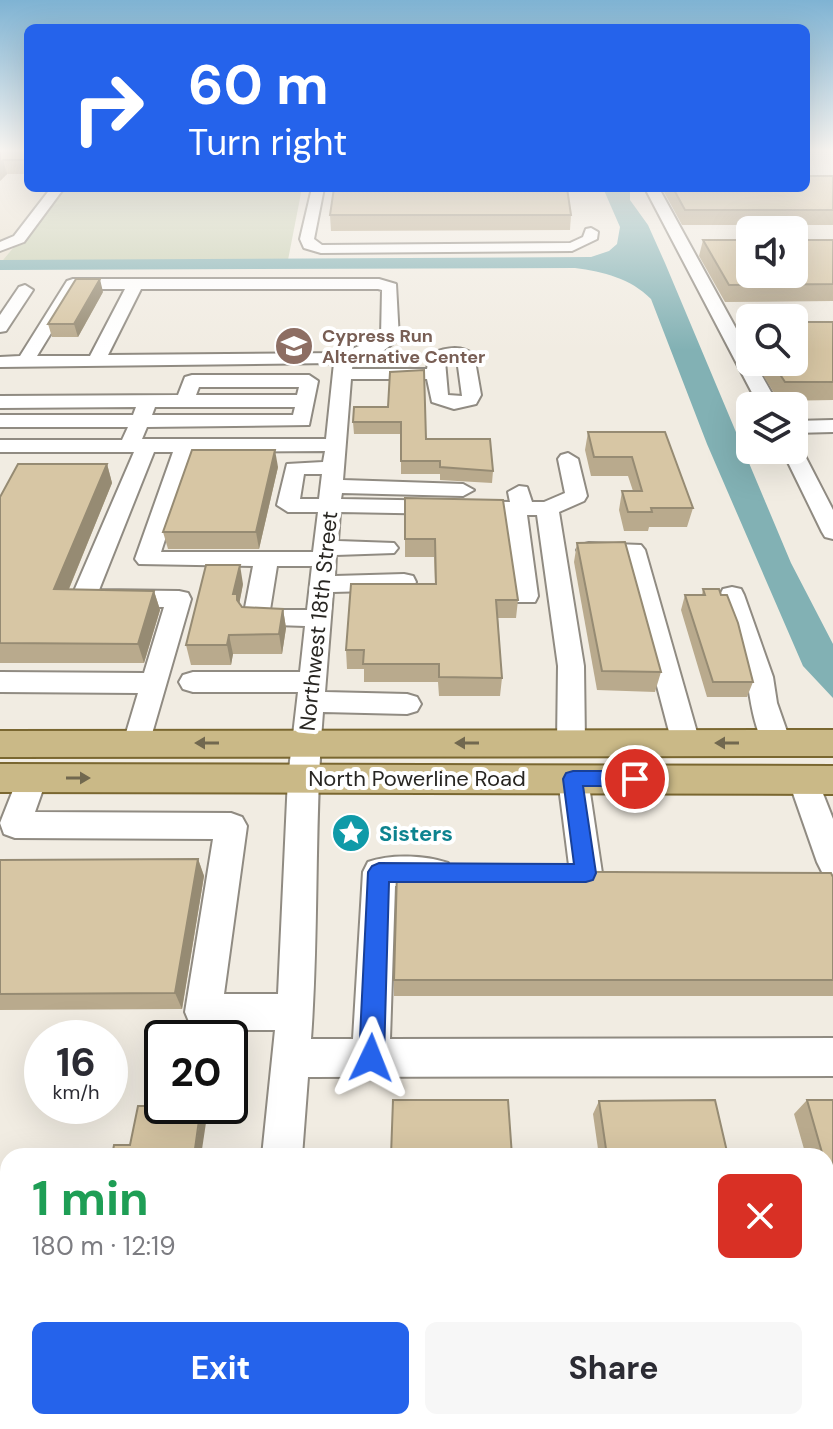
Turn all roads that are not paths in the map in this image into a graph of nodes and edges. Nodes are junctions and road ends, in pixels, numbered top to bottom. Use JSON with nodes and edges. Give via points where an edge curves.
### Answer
{"nodes":[{"id":1,"x":36,"y":217,"type":"edge"},
{"id":2,"x":312,"y":217,"type":"edge"},
{"id":3,"x":671,"y":217,"type":"edge"},
{"id":4,"x":591,"y":232,"type":"dead end"},
{"id":5,"x":0,"y":247,"type":"edge"},
{"id":6,"x":135,"y":284,"type":"junction"},
{"id":7,"x":25,"y":290,"type":"dead end"},
{"id":8,"x":0,"y":327,"type":"edge"},
{"id":9,"x":97,"y":359,"type":"junction"},
{"id":10,"x":0,"y":362,"type":"edge"},
{"id":11,"x":25,"y":362,"type":"junction"},
{"id":12,"x":343,"y":366,"type":"junction"},
{"id":13,"x":436,"y":374,"type":"dead end"},
{"id":14,"x":113,"y":382,"type":"dead end"},
{"id":15,"x":1,"y":390,"type":"edge"},
{"id":16,"x":762,"y":392,"type":"edge"},
{"id":17,"x":104,"y":401,"type":"junction"},
{"id":18,"x":148,"y":401,"type":"junction"},
{"id":19,"x":0,"y":421,"type":"edge"},
{"id":20,"x":140,"y":421,"type":"junction"},
{"id":21,"x":833,"y":426,"type":"edge"},
{"id":22,"x":808,"y":427,"type":"edge"},
{"id":23,"x":30,"y":445,"type":"junction"},
{"id":24,"x":138,"y":445,"type":"junction"},
{"id":25,"x":185,"y":445,"type":"junction"},
{"id":26,"x":335,"y":445,"type":"junction"},
{"id":27,"x":0,"y":446,"type":"edge"},
{"id":28,"x":568,"y":459,"type":"dead end"},
{"id":29,"x":799,"y":464,"type":"edge"},
{"id":30,"x":15,"y":471,"type":"edge"},
{"id":31,"x":332,"y":486,"type":"junction"},
{"id":32,"x":522,"y":507,"type":"junction"},
{"id":33,"x":547,"y":509,"type":"junction"},
{"id":34,"x":833,"y":532,"type":"edge"},
{"id":35,"x":386,"y":548,"type":"dead end"},
{"id":36,"x":579,"y":550,"type":"edge"},
{"id":37,"x":266,"y":559,"type":"junction"},
{"id":38,"x":325,"y":564,"type":"junction"},
{"id":39,"x":404,"y":582,"type":"edge"},
{"id":40,"x":732,"y":595,"type":"dead end"},
{"id":41,"x":526,"y":596,"type":"dead end"},
{"id":42,"x":320,"y":618,"type":"junction"},
{"id":43,"x":0,"y":682,"type":"edge"},
{"id":44,"x":193,"y":682,"type":"dead end"},
{"id":45,"x":154,"y":683,"type":"junction"},
{"id":46,"x":312,"y":692,"type":"junction"},
{"id":47,"x":407,"y":704,"type":"dead end"},
{"id":48,"x":137,"y":743,"type":"junction"},
{"id":49,"x":571,"y":743,"type":"junction"},
{"id":50,"x":686,"y":743,"type":"junction"},
{"id":51,"x":777,"y":743,"type":"junction"},
{"id":52,"x":833,"y":743,"type":"edge"},
{"id":53,"x":0,"y":744,"type":"edge"},
{"id":54,"x":305,"y":760,"type":"junction"},
{"id":55,"x":815,"y":775,"type":"edge"},
{"id":56,"x":16,"y":778,"type":"edge"},
{"id":57,"x":573,"y":779,"type":"junction"},
{"id":58,"x":833,"y":862,"type":"edge"},
{"id":59,"x":474,"y":873,"type":"edge"},
{"id":60,"x":585,"y":873,"type":"edge"},
{"id":61,"x":295,"y":1012,"type":"junction"},
{"id":62,"x":833,"y":1057,"type":"edge"},
{"id":63,"x":291,"y":1058,"type":"junction"},
{"id":64,"x":371,"y":1058,"type":"junction"},
{"id":65,"x":283,"y":1148,"type":"edge"}],
"edges":[{"from":1,"to":5,"type":"street","via":[[19,239]]},
{"from":2,"to":4,"type":"street","via":[[307,239],[321,249],[572,247],[590,239]]},
{"from":3,"to":16,"type":"street"},
{"from":6,"to":9,"type":"street"},
{"from":6,"to":11,"type":"street","via":[[73,284]]},
{"from":6,"to":12,"type":"street","via":[[390,287],[390,339]]},
{"from":7,"to":8,"type":"street"},
{"from":9,"to":11,"type":"street"},
{"from":9,"to":12,"type":"street"},
{"from":10,"to":11,"type":"street"},
{"from":12,"to":13,"type":"street"},
{"from":12,"to":26,"type":"street","name":"Northwest 18th Street"},
{"from":14,"to":17,"type":"street"},
{"from":15,"to":17,"type":"street"},
{"from":17,"to":18,"type":"street"},
{"from":18,"to":20,"type":"street"},
{"from":18,"to":20,"type":"street","via":[[305,401],[302,421]]},
{"from":19,"to":20,"type":"street"},
{"from":20,"to":24,"type":"street"},
{"from":21,"to":22,"type":"street"},
{"from":23,"to":24,"type":"street"},
{"from":23,"to":27,"type":"street"},
{"from":23,"to":30,"type":"street"},
{"from":24,"to":25,"type":"street"},
{"from":24,"to":45,"type":"street","via":[[83,598],[179,599]]},
{"from":25,"to":26,"type":"street"},
{"from":25,"to":37,"type":"street","via":[[147,559]]},
{"from":26,"to":31,"type":"street","name":"Northwest 18th Street"},
{"from":28,"to":33,"type":"street","via":[[576,496]]},
{"from":29,"to":34,"type":"street"},
{"from":31,"to":32,"type":"street","via":[[519,490]]},
{"from":31,"to":38,"type":"street","name":"Northwest 18th Street"},
{"from":32,"to":33,"type":"street"},
{"from":32,"to":41,"type":"street","via":[[515,512]]},
{"from":33,"to":49,"type":"street","via":[[571,666]]},
{"from":35,"to":38,"type":"street"},
{"from":36,"to":50,"type":"street","via":[[633,550]]},
{"from":37,"to":38,"type":"street"},
{"from":37,"to":42,"type":"street","via":[[256,618]]},
{"from":38,"to":39,"type":"street"},
{"from":38,"to":42,"type":"street","name":"Northwest 18th Street"},
{"from":40,"to":51,"type":"street"},
{"from":42,"to":46,"type":"street","name":"Northwest 18th Street"},
{"from":43,"to":45,"type":"street"},
{"from":44,"to":46,"type":"street"},
{"from":45,"to":48,"type":"street"},
{"from":46,"to":47,"type":"street"},
{"from":46,"to":54,"type":"street","name":"Northwest 18th Street"},
{"from":48,"to":53,"type":"main road","name":"North Powerline Road"},
{"from":54,"to":48,"type":"main road","name":"North Powerline Road","one_way":true},
{"from":49,"to":50,"type":"main road","name":"North Powerline Road"},
{"from":49,"to":54,"type":"main road","name":"North Powerline Road","one_way":true},
{"from":51,"to":50,"type":"main road","name":"North Powerline Road","one_way":true},
{"from":51,"to":52,"type":"main road","name":"North Powerline Road"},
{"from":56,"to":54,"type":"main road","name":"North Powerline Road","one_way":true},
{"from":54,"to":57,"type":"main road","name":"North Powerline Road"},
{"from":54,"to":61,"type":"street","name":"Northwest 18th Street"},
{"from":55,"to":57,"type":"main road","name":"North Powerline Road"},
{"from":55,"to":58,"type":"street"},
{"from":56,"to":61,"type":"street","via":[[15,825],[231,826],[203,1012]]},
{"from":57,"to":60,"type":"street"},
{"from":59,"to":64,"type":"street","via":[[379,872]]},
{"from":61,"to":63,"type":"street","name":"Northwest 18th Street"},
{"from":62,"to":64,"type":"street"},
{"from":63,"to":64,"type":"street"},
{"from":63,"to":65,"type":"street","name":"Northwest 18th Street"}]}
